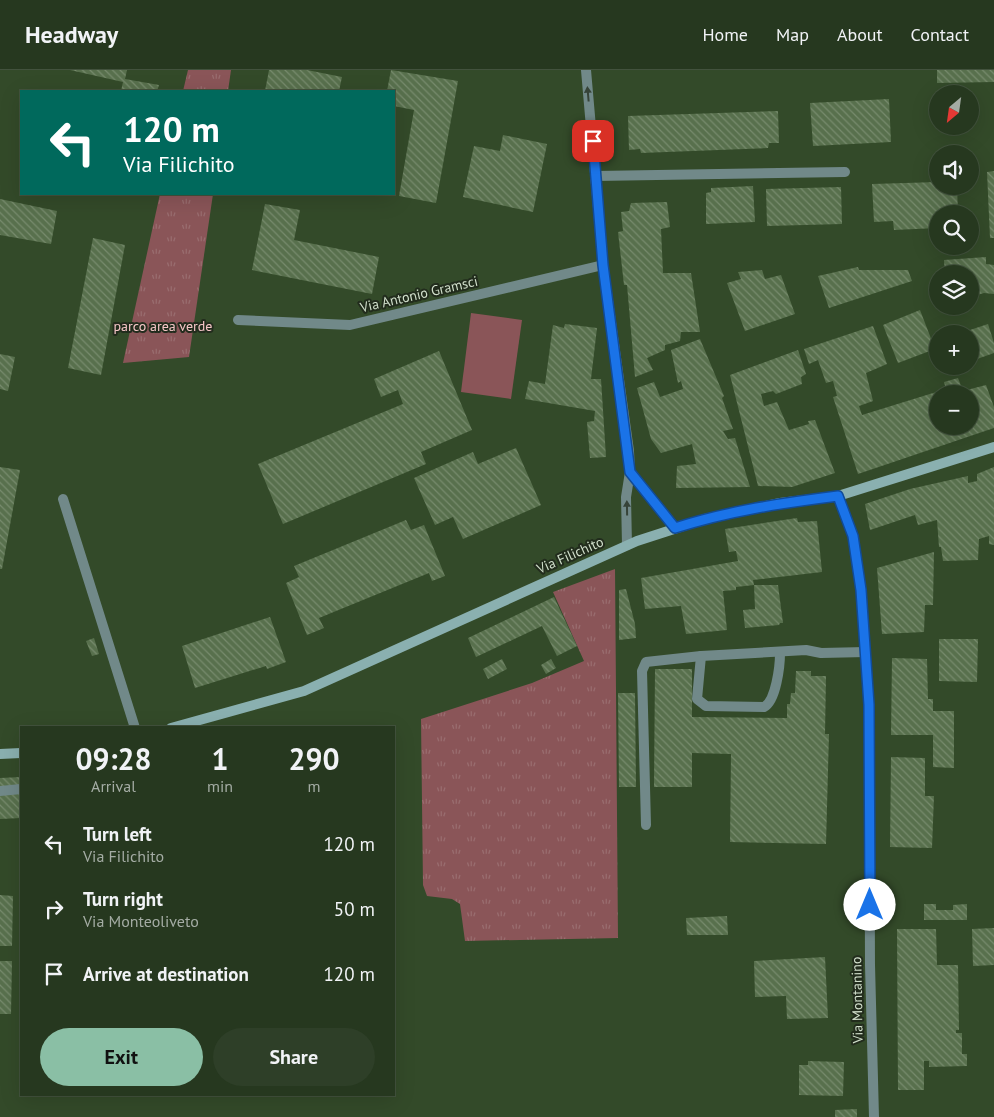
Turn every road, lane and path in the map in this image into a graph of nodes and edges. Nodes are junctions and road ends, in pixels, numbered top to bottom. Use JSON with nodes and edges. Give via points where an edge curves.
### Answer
{"nodes":[{"id":1,"x":586,"y":70,"type":"edge"},
{"id":2,"x":845,"y":172,"type":"dead end"},
{"id":3,"x":596,"y":176,"type":"junction"},
{"id":4,"x":603,"y":265,"type":"junction"},
{"id":5,"x":238,"y":320,"type":"dead end"},
{"id":6,"x":994,"y":447,"type":"edge"},
{"id":7,"x":630,"y":472,"type":"junction"},
{"id":8,"x":838,"y":496,"type":"junction"},
{"id":9,"x":63,"y":499,"type":"dead end"},
{"id":10,"x":675,"y":528,"type":"junction"},
{"id":11,"x":627,"y":544,"type":"junction"},
{"id":12,"x":866,"y":652,"type":"junction"},
{"id":13,"x":780,"y":653,"type":"junction"},
{"id":14,"x":701,"y":656,"type":"junction"},
{"id":15,"x":134,"y":726,"type":"edge"},
{"id":16,"x":178,"y":726,"type":"edge"},
{"id":17,"x":20,"y":753,"type":"edge"},
{"id":18,"x":0,"y":754,"type":"edge"},
{"id":19,"x":20,"y":790,"type":"edge"},
{"id":20,"x":0,"y":791,"type":"edge"},
{"id":21,"x":646,"y":825,"type":"dead end"},
{"id":22,"x":874,"y":1117,"type":"edge"}],
"edges":[{"from":3,"to":1,"type":"street","one_way":true},
{"from":2,"to":3,"type":"street"},
{"from":3,"to":4,"type":"street"},
{"from":4,"to":5,"type":"street","name":"Via Antonio Gramsci","via":[[350,324]]},
{"from":4,"to":7,"type":"street"},
{"from":6,"to":8,"type":"street","name":"Via Filichito"},
{"from":7,"to":10,"type":"street"},
{"from":11,"to":7,"type":"street","one_way":true,"via":[[626,497]]},
{"from":8,"to":10,"type":"street","name":"Via Filichito","via":[[780,503]]},
{"from":8,"to":12,"type":"street","name":"Via Montanino","via":[[853,536]]},
{"from":9,"to":15,"type":"street"},
{"from":10,"to":11,"type":"street","name":"Via Filichito"},
{"from":11,"to":16,"type":"street","name":"Via Filichito","via":[[304,691]]},
{"from":12,"to":13,"type":"street","via":[[806,650]]},
{"from":12,"to":22,"type":"street","name":"Via Montanino"},
{"from":13,"to":14,"type":"street"},
{"from":13,"to":14,"type":"street","via":[[772,699],[764,708],[706,706],[700,703],[697,699]]},
{"from":14,"to":21,"type":"street","via":[[652,660],[646,662],[642,671]]},
{"from":17,"to":18,"type":"street"},
{"from":19,"to":20,"type":"street"}]}
